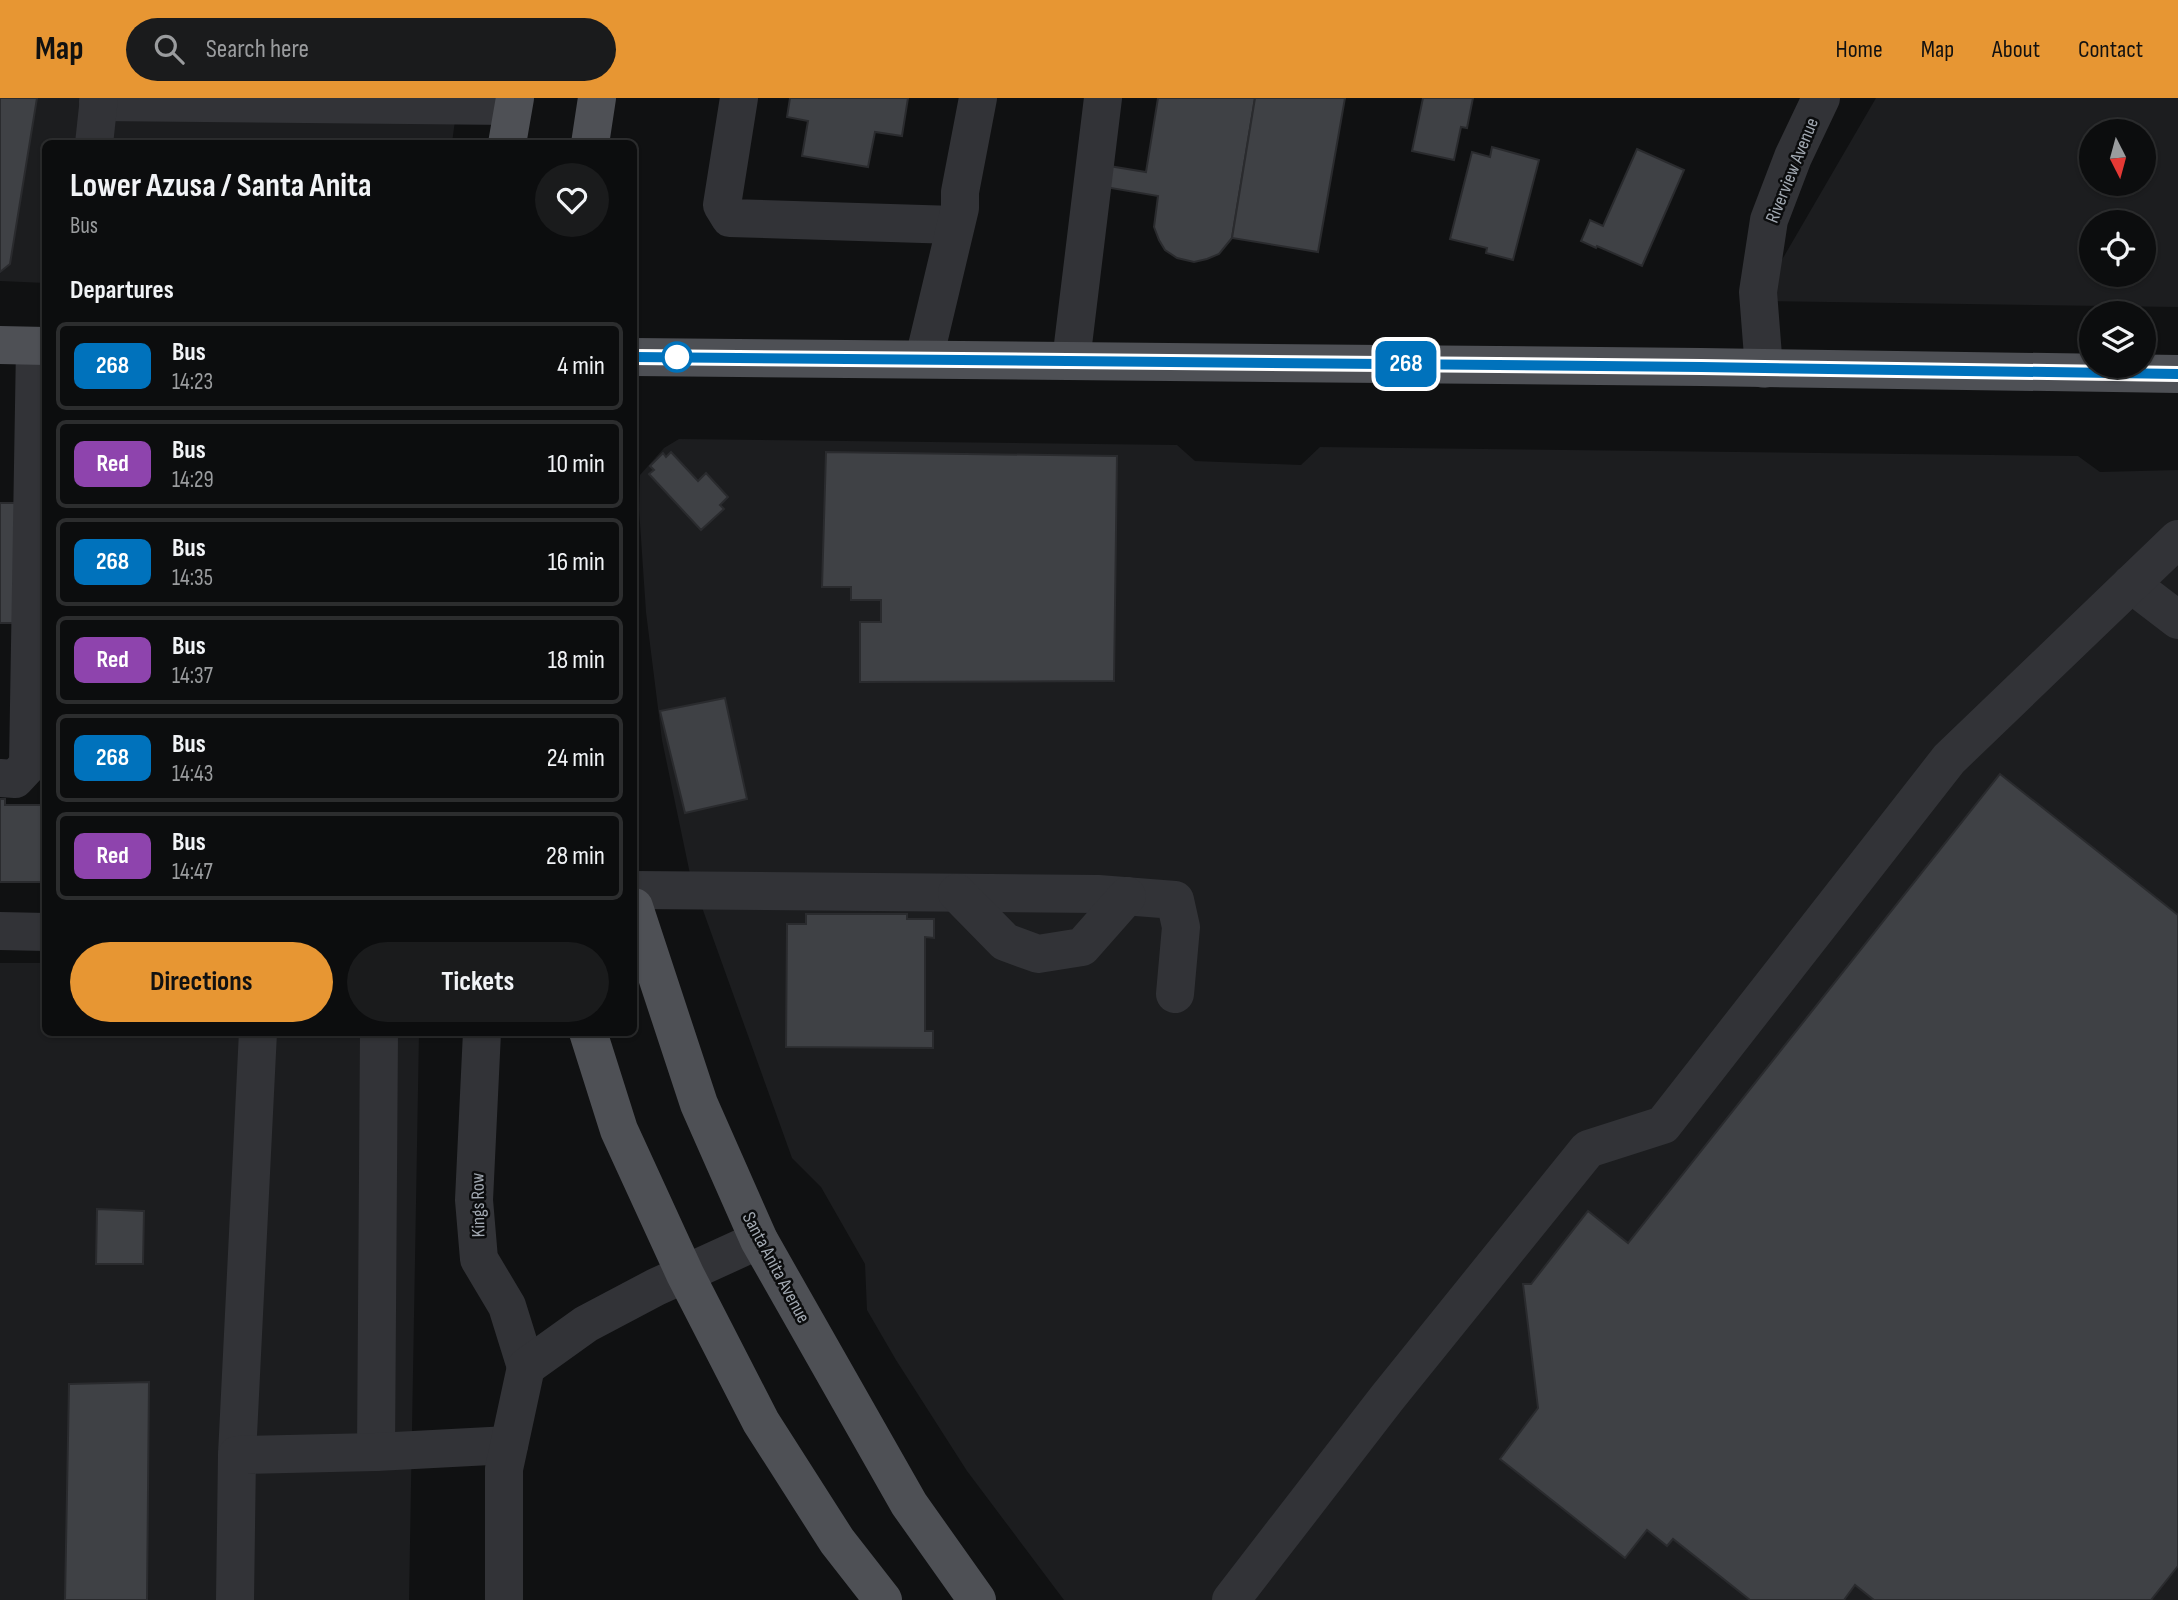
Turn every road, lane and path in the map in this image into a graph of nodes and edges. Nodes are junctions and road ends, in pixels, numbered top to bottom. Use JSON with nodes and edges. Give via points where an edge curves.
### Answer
{"nodes":[{"id":1,"x":597,"y":98,"type":"edge"},
{"id":2,"x":739,"y":98,"type":"edge"},
{"id":3,"x":978,"y":98,"type":"edge"},
{"id":4,"x":1103,"y":98,"type":"edge"},
{"id":5,"x":1821,"y":98,"type":"edge"},
{"id":6,"x":99,"y":100,"type":"edge"},
{"id":7,"x":514,"y":102,"type":"edge"},
{"id":8,"x":94,"y":140,"type":"edge"},
{"id":9,"x":508,"y":140,"type":"edge"},
{"id":10,"x":591,"y":140,"type":"edge"},
{"id":11,"x":955,"y":225,"type":"junction"},
{"id":12,"x":27,"y":346,"type":"edge"},
{"id":13,"x":637,"y":357,"type":"edge"},
{"id":14,"x":924,"y":359,"type":"junction"},
{"id":15,"x":1071,"y":361,"type":"junction"},
{"id":16,"x":1765,"y":369,"type":"junction"},
{"id":17,"x":2178,"y":374,"type":"edge"},
{"id":18,"x":2178,"y":539,"type":"edge"},
{"id":19,"x":2131,"y":584,"type":"junction"},
{"id":20,"x":2178,"y":620,"type":"edge"},
{"id":21,"x":0,"y":778,"type":"edge"},
{"id":22,"x":637,"y":890,"type":"edge"},
{"id":23,"x":957,"y":893,"type":"junction"},
{"id":24,"x":1127,"y":896,"type":"junction"},
{"id":25,"x":637,"y":916,"type":"edge"},
{"id":26,"x":0,"y":931,"type":"edge"},
{"id":27,"x":42,"y":932,"type":"edge"},
{"id":28,"x":1175,"y":994,"type":"dead end"},
{"id":29,"x":258,"y":1036,"type":"edge"},
{"id":30,"x":379,"y":1036,"type":"edge"},
{"id":31,"x":482,"y":1036,"type":"edge"},
{"id":32,"x":589,"y":1036,"type":"edge"},
{"id":33,"x":759,"y":1240,"type":"junction"},
{"id":34,"x":685,"y":1274,"type":"junction"},
{"id":35,"x":526,"y":1367,"type":"junction"},
{"id":36,"x":509,"y":1445,"type":"junction"},
{"id":37,"x":376,"y":1452,"type":"junction"},
{"id":38,"x":237,"y":1455,"type":"junction"},
{"id":39,"x":235,"y":1600,"type":"edge"},
{"id":40,"x":503,"y":1600,"type":"edge"},
{"id":41,"x":883,"y":1600,"type":"edge"},
{"id":42,"x":977,"y":1600,"type":"edge"},
{"id":43,"x":1231,"y":1600,"type":"edge"}],
"edges":[{"from":1,"to":10,"type":"main road"},
{"from":2,"to":11,"type":"street","via":[[722,205],[730,218]]},
{"from":3,"to":11,"type":"street"},
{"from":4,"to":15,"type":"street"},
{"from":5,"to":16,"type":"street","name":"Riverview Avenue","via":[[1769,220],[1758,292]]},
{"from":6,"to":7,"type":"street"},
{"from":6,"to":8,"type":"street"},
{"from":7,"to":9,"type":"main road"},
{"from":11,"to":14,"type":"street"},
{"from":12,"to":21,"type":"street","via":[[28,765],[15,779]]},
{"from":13,"to":14,"type":"main road"},
{"from":14,"to":15,"type":"main road"},
{"from":15,"to":16,"type":"main road"},
{"from":16,"to":17,"type":"main road"},
{"from":18,"to":19,"type":"street"},
{"from":19,"to":20,"type":"street"},
{"from":19,"to":43,"type":"street","via":[[1949,759],[1663,1125],[1588,1149]]},
{"from":22,"to":23,"type":"street"},
{"from":23,"to":24,"type":"street"},
{"from":23,"to":24,"type":"street","via":[[1005,942],[1038,954],[1082,947]]},
{"from":24,"to":28,"type":"street","via":[[1175,900],[1181,927]]},
{"from":25,"to":33,"type":"main road","name":"Santa Anita Avenue","via":[[699,1104]]},
{"from":26,"to":27,"type":"street"},
{"from":29,"to":38,"type":"street"},
{"from":30,"to":37,"type":"street"},
{"from":31,"to":35,"type":"street","name":"Kings Row","via":[[474,1200],[479,1259],[507,1306]]},
{"from":32,"to":34,"type":"main road","via":[[619,1130]]},
{"from":33,"to":34,"type":"street"},
{"from":33,"to":42,"type":"main road","name":"Santa Anita Avenue","via":[[909,1504]]},
{"from":34,"to":35,"type":"street","via":[[586,1324]]},
{"from":34,"to":41,"type":"main road","via":[[761,1422],[837,1541]]},
{"from":35,"to":36,"type":"street","name":"Kings Row"},
{"from":36,"to":37,"type":"street"},
{"from":36,"to":40,"type":"street","name":"Kings Row","via":[[504,1469]]},
{"from":37,"to":38,"type":"street"},
{"from":38,"to":39,"type":"street"}]}
